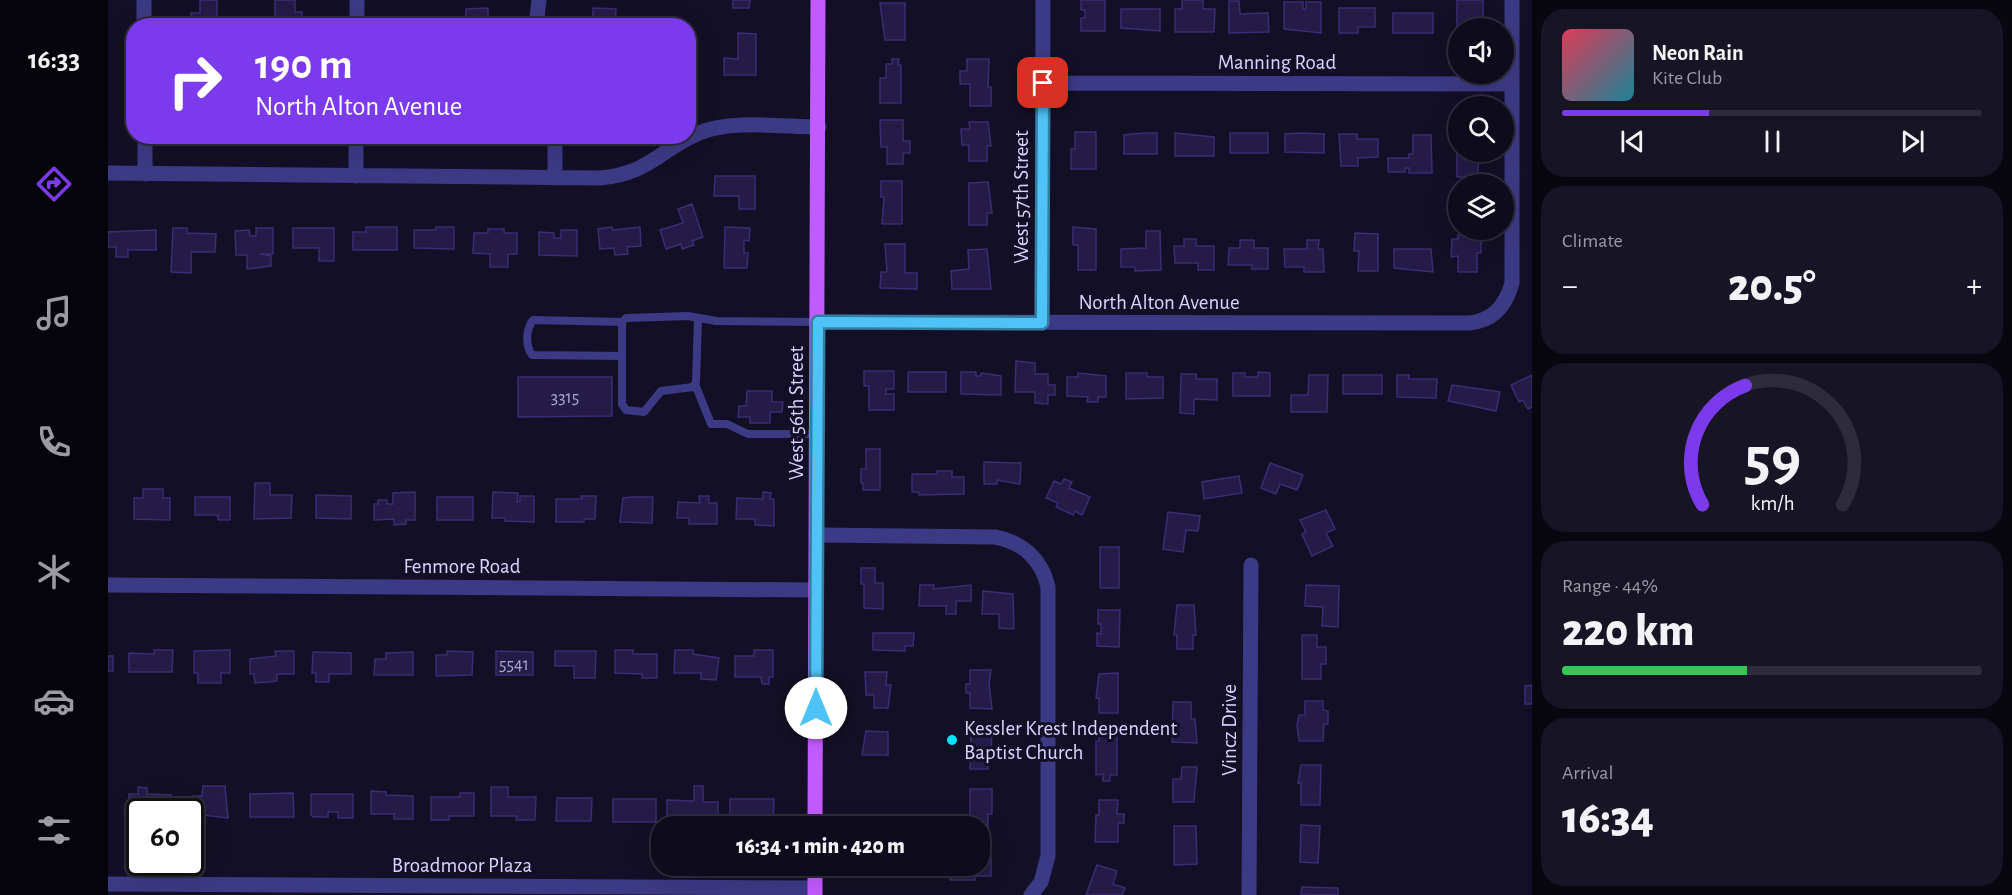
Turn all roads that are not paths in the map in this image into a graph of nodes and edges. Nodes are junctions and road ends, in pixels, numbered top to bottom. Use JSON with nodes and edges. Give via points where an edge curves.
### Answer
{"nodes":[{"id":1,"x":144,"y":0,"type":"edge"},
{"id":2,"x":357,"y":0,"type":"edge"},
{"id":3,"x":539,"y":0,"type":"edge"},
{"id":4,"x":818,"y":0,"type":"edge"},
{"id":5,"x":1043,"y":0,"type":"edge"},
{"id":6,"x":1512,"y":0,"type":"edge"},
{"id":7,"x":144,"y":18,"type":"edge"},
{"id":8,"x":357,"y":18,"type":"edge"},
{"id":9,"x":537,"y":18,"type":"edge"},
{"id":10,"x":1512,"y":18,"type":"edge"},
{"id":11,"x":1043,"y":83,"type":"junction"},
{"id":12,"x":1448,"y":84,"type":"edge"},
{"id":13,"x":1512,"y":84,"type":"edge"},
{"id":14,"x":819,"y":127,"type":"junction"},
{"id":15,"x":696,"y":135,"type":"edge"},
{"id":16,"x":145,"y":144,"type":"edge"},
{"id":17,"x":356,"y":144,"type":"edge"},
{"id":18,"x":555,"y":144,"type":"edge"},
{"id":19,"x":678,"y":144,"type":"edge"},
{"id":20,"x":108,"y":173,"type":"edge"},
{"id":21,"x":145,"y":174,"type":"junction"},
{"id":22,"x":356,"y":176,"type":"junction"},
{"id":23,"x":555,"y":178,"type":"junction"},
{"id":24,"x":698,"y":318,"type":"junction"},
{"id":25,"x":622,"y":322,"type":"junction"},
{"id":26,"x":818,"y":322,"type":"junction"},
{"id":27,"x":1042,"y":323,"type":"junction"},
{"id":28,"x":622,"y":356,"type":"junction"},
{"id":29,"x":695,"y":384,"type":"junction"},
{"id":30,"x":817,"y":434,"type":"junction"},
{"id":31,"x":816,"y":535,"type":"junction"},
{"id":32,"x":1251,"y":565,"type":"dead end"},
{"id":33,"x":108,"y":585,"type":"edge"},
{"id":34,"x":816,"y":590,"type":"junction"},
{"id":35,"x":815,"y":816,"type":"edge"},
{"id":36,"x":815,"y":876,"type":"edge"},
{"id":37,"x":108,"y":884,"type":"edge"},
{"id":38,"x":815,"y":892,"type":"edge"},
{"id":39,"x":1032,"y":895,"type":"edge"},
{"id":40,"x":1249,"y":895,"type":"edge"}],
"edges":[{"from":1,"to":7,"type":"street"},
{"from":2,"to":8,"type":"street"},
{"from":3,"to":9,"type":"street"},
{"from":4,"to":14,"type":"main road","name":"West 56th Street"},
{"from":5,"to":11,"type":"street","name":"West 57th Street"},
{"from":6,"to":10,"type":"street"},
{"from":11,"to":12,"type":"street","name":"Manning Road"},
{"from":11,"to":27,"type":"street","name":"West 57th Street"},
{"from":13,"to":27,"type":"street","name":"North Alton Avenue","via":[[1512,283],[1507,299],[1485,320]]},
{"from":14,"to":15,"type":"street","via":[[717,128]]},
{"from":14,"to":26,"type":"main road","name":"West 56th Street"},
{"from":16,"to":21,"type":"street"},
{"from":17,"to":22,"type":"street"},
{"from":18,"to":23,"type":"street"},
{"from":19,"to":23,"type":"street","via":[[630,172],[599,178]]},
{"from":20,"to":21,"type":"street"},
{"from":21,"to":22,"type":"street"},
{"from":22,"to":23,"type":"street"},
{"from":24,"to":25,"type":"lane","via":[[631,316]]},
{"from":24,"to":26,"type":"lane"},
{"from":24,"to":29,"type":"lane"},
{"from":25,"to":28,"type":"lane"},
{"from":25,"to":28,"type":"lane","via":[[533,320],[528,327],[528,349],[532,355]]},
{"from":26,"to":27,"type":"street","name":"North Alton Avenue"},
{"from":26,"to":30,"type":"main road","name":"West 56th Street"},
{"from":28,"to":29,"type":"lane","via":[[622,404],[626,410],[644,412],[660,391]]},
{"from":29,"to":30,"type":"lane","via":[[711,424],[737,427],[748,434]]},
{"from":30,"to":31,"type":"main road","name":"West 56th Street"},
{"from":31,"to":34,"type":"main road","name":"West 56th Street"},
{"from":31,"to":39,"type":"street","via":[[995,537],[1018,544],[1034,557],[1048,587],[1048,856],[1041,882]]},
{"from":32,"to":40,"type":"street","name":"Vincz Drive"},
{"from":33,"to":34,"type":"street","name":"Fenmore Road"},
{"from":34,"to":35,"type":"main road","name":"West 56th Street"},
{"from":36,"to":38,"type":"main road"},
{"from":37,"to":38,"type":"street","name":"Broadmoor Plaza"}]}
